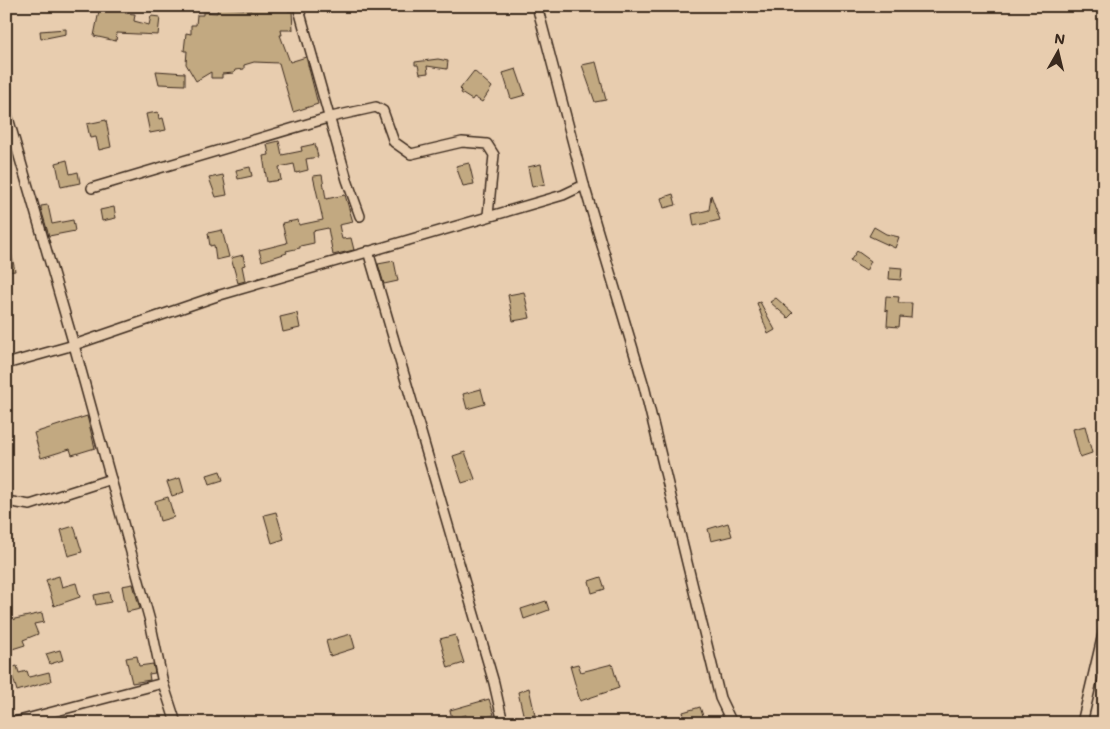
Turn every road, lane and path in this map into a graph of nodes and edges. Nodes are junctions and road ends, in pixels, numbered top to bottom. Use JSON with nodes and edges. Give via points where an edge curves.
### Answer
{"nodes":[{"id":1,"x":298,"y":6,"type":"edge"},
{"id":2,"x":536,"y":6,"type":"edge"},
{"id":3,"x":6,"y":112,"type":"edge"},
{"id":4,"x":330,"y":117,"type":"junction"},
{"id":5,"x":584,"y":185,"type":"junction"},
{"id":6,"x":92,"y":188,"type":"dead end"},
{"id":7,"x":488,"y":215,"type":"junction"},
{"id":8,"x":360,"y":216,"type":"dead end"},
{"id":9,"x":368,"y":251,"type":"junction"},
{"id":10,"x":74,"y":345,"type":"junction"},
{"id":11,"x":6,"y":364,"type":"edge"},
{"id":12,"x":111,"y":479,"type":"junction"},
{"id":13,"x":6,"y":501,"type":"edge"},
{"id":14,"x":1104,"y":630,"type":"edge"},
{"id":15,"x":163,"y":683,"type":"junction"},
{"id":16,"x":11,"y":723,"type":"edge"},
{"id":17,"x":176,"y":723,"type":"edge"},
{"id":18,"x":503,"y":723,"type":"edge"},
{"id":19,"x":732,"y":723,"type":"edge"},
{"id":20,"x":1082,"y":723,"type":"edge"}],
"edges":[{"from":1,"to":4,"type":"street"},
{"from":2,"to":5,"type":"street"},
{"from":3,"to":10,"type":"street"},
{"from":4,"to":6,"type":"street"},
{"from":4,"to":7,"type":"street","via":[[376,107],[383,111],[394,142],[411,154],[462,142],[487,144],[494,156]]},
{"from":4,"to":8,"type":"street"},
{"from":5,"to":7,"type":"street","via":[[563,195]]},
{"from":5,"to":19,"type":"street","via":[[644,386],[720,698]]},
{"from":7,"to":9,"type":"street"},
{"from":9,"to":10,"type":"street","via":[[220,294]]},
{"from":9,"to":18,"type":"street"},
{"from":10,"to":11,"type":"street"},
{"from":10,"to":12,"type":"street"},
{"from":12,"to":13,"type":"street","via":[[30,504]]},
{"from":12,"to":15,"type":"street","via":[[150,621]]},
{"from":14,"to":20,"type":"street"},
{"from":15,"to":16,"type":"street"},
{"from":15,"to":17,"type":"street"}]}
